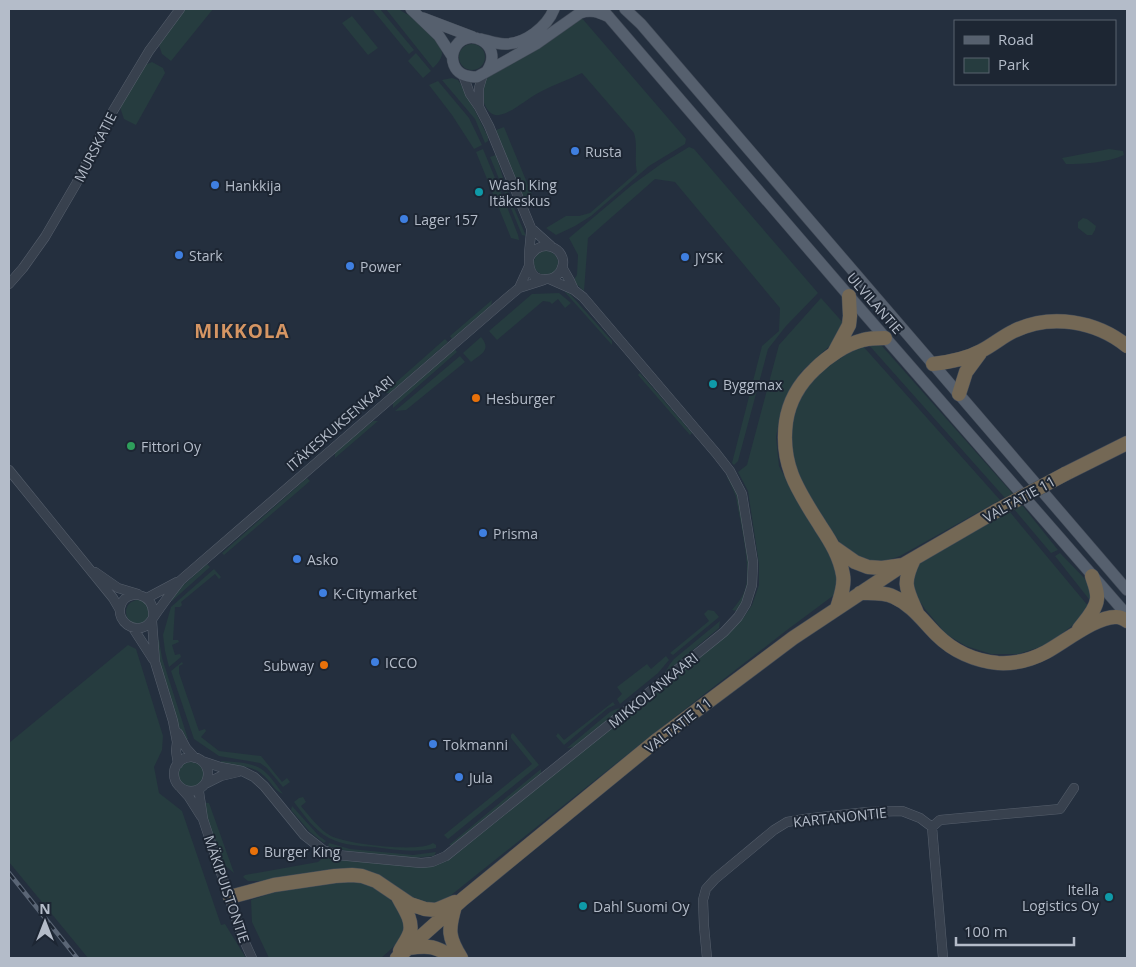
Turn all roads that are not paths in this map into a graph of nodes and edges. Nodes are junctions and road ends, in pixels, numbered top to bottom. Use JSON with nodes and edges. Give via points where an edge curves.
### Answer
{"nodes":[{"id":1,"x":180,"y":9,"type":"edge"},
{"id":2,"x":411,"y":9,"type":"edge"},
{"id":3,"x":554,"y":9,"type":"edge"},
{"id":4,"x":602,"y":9,"type":"edge"},
{"id":5,"x":625,"y":9,"type":"edge"},
{"id":6,"x":632,"y":9,"type":"edge"},
{"id":7,"x":421,"y":18,"type":"junction"},
{"id":8,"x":612,"y":19,"type":"junction"},
{"id":9,"x":640,"y":24,"type":"junction"},
{"id":10,"x":477,"y":38,"type":"junction"},
{"id":11,"x":452,"y":56,"type":"junction"},
{"id":12,"x":485,"y":72,"type":"junction"},
{"id":13,"x":463,"y":75,"type":"junction"},
{"id":14,"x":479,"y":107,"type":"junction"},
{"id":15,"x":531,"y":228,"type":"junction"},
{"id":16,"x":551,"y":246,"type":"junction"},
{"id":17,"x":529,"y":262,"type":"junction"},
{"id":18,"x":562,"y":267,"type":"junction"},
{"id":19,"x":547,"y":279,"type":"junction"},
{"id":20,"x":9,"y":284,"type":"edge"},
{"id":21,"x":519,"y":288,"type":"junction"},
{"id":22,"x":574,"y":290,"type":"junction"},
{"id":23,"x":848,"y":296,"type":"junction"},
{"id":24,"x":885,"y":338,"type":"junction"},
{"id":25,"x":1127,"y":346,"type":"edge"},
{"id":26,"x":982,"y":351,"type":"junction"},
{"id":27,"x":834,"y":353,"type":"junction"},
{"id":28,"x":933,"y":364,"type":"junction"},
{"id":29,"x":959,"y":394,"type":"junction"},
{"id":30,"x":1127,"y":443,"type":"edge"},
{"id":31,"x":9,"y":470,"type":"edge"},
{"id":32,"x":835,"y":548,"type":"junction"},
{"id":33,"x":908,"y":562,"type":"junction"},
{"id":34,"x":85,"y":565,"type":"junction"},
{"id":35,"x":1092,"y":576,"type":"junction"},
{"id":36,"x":182,"y":580,"type":"junction"},
{"id":37,"x":1127,"y":590,"type":"edge"},
{"id":38,"x":860,"y":593,"type":"junction"},
{"id":39,"x":144,"y":596,"type":"junction"},
{"id":40,"x":837,"y":608,"type":"junction"},
{"id":41,"x":120,"y":610,"type":"junction"},
{"id":42,"x":917,"y":613,"type":"junction"},
{"id":43,"x":1127,"y":615,"type":"edge"},
{"id":44,"x":153,"y":618,"type":"junction"},
{"id":45,"x":1127,"y":621,"type":"edge"},
{"id":46,"x":133,"y":628,"type":"junction"},
{"id":47,"x":1077,"y":632,"type":"junction"},
{"id":48,"x":155,"y":662,"type":"junction"},
{"id":49,"x":173,"y":721,"type":"junction"},
{"id":50,"x":198,"y":759,"type":"junction"},
{"id":51,"x":178,"y":764,"type":"junction"},
{"id":52,"x":242,"y":771,"type":"junction"},
{"id":53,"x":202,"y":786,"type":"junction"},
{"id":54,"x":181,"y":788,"type":"junction"},
{"id":55,"x":1074,"y":788,"type":"dead end"},
{"id":56,"x":203,"y":818,"type":"junction"},
{"id":57,"x":932,"y":827,"type":"junction"},
{"id":58,"x":398,"y":896,"type":"junction"},
{"id":59,"x":230,"y":897,"type":"junction"},
{"id":60,"x":459,"y":902,"type":"junction"},
{"id":61,"x":408,"y":948,"type":"junction"},
{"id":62,"x":252,"y":958,"type":"edge"},
{"id":63,"x":397,"y":958,"type":"edge"},
{"id":64,"x":454,"y":958,"type":"edge"},
{"id":65,"x":461,"y":958,"type":"edge"},
{"id":66,"x":707,"y":958,"type":"edge"},
{"id":67,"x":943,"y":958,"type":"edge"}],
"edges":[{"from":1,"to":20,"type":"street","name":"MURSKATIE","via":[[149,50],[45,237]]},
{"from":2,"to":7,"type":"main road"},
{"from":3,"to":10,"type":"main road","via":[[544,25],[524,40],[506,44]]},
{"from":4,"to":8,"type":"main road","name":"ULVILANTIE"},
{"from":5,"to":9,"type":"main road","name":"ULVILANTIE"},
{"from":6,"to":9,"type":"main road"},
{"from":7,"to":10,"type":"main road"},
{"from":7,"to":11,"type":"main road","via":[[439,36]]},
{"from":8,"to":12,"type":"main road","via":[[587,10],[536,44]]},
{"from":8,"to":23,"type":"main road","name":"ULVILANTIE"},
{"from":9,"to":28,"type":"main road","name":"ULVILANTIE"},
{"from":10,"to":11,"type":"main road","via":[[465,38],[459,42]]},
{"from":10,"to":12,"type":"main road","via":[[486,43],[492,54]]},
{"from":11,"to":13,"type":"main road","via":[[456,70]]},
{"from":12,"to":13,"type":"main road","via":[[477,77]]},
{"from":12,"to":14,"type":"street","via":[[479,88]]},
{"from":13,"to":14,"type":"street","name":"ITÄKESKUKSENKAARI"},
{"from":14,"to":15,"type":"street","name":"ITÄKESKUKSENKAARI"},
{"from":15,"to":16,"type":"street","name":"ITÄKESKUKSENKAARI"},
{"from":15,"to":17,"type":"street","name":"ITÄKESKUKSENKAARI"},
{"from":16,"to":17,"type":"street","via":[[532,252]]},
{"from":16,"to":18,"type":"street","via":[[562,257]]},
{"from":17,"to":19,"type":"street","via":[[531,273],[537,278]]},
{"from":17,"to":21,"type":"street","name":"ITÄKESKUKSENKAARI"},
{"from":18,"to":19,"type":"street","via":[[552,279]]},
{"from":18,"to":22,"type":"street","name":"MIKKOLANKAARI"},
{"from":19,"to":21,"type":"street","name":"ITÄKESKUKSENKAARI"},
{"from":19,"to":22,"type":"street","name":"MIKKOLANKAARI"},
{"from":21,"to":36,"type":"street","name":"ITÄKESKUKSENKAARI"},
{"from":22,"to":52,"type":"street","name":"MIKKOLANKAARI","via":[[716,454],[742,494],[753,562],[752,585],[738,617],[724,632],[446,856],[432,862],[337,855],[323,850],[304,835],[264,786]]},
{"from":23,"to":24,"type":"main road","name":"ULVILANTIE"},
{"from":23,"to":27,"type":"highway","via":[[849,325]]},
{"from":24,"to":27,"type":"highway","via":[[862,340]]},
{"from":24,"to":35,"type":"main road","name":"ULVILANTIE"},
{"from":25,"to":26,"type":"highway","via":[[1111,334],[1064,320],[1015,330]]},
{"from":26,"to":28,"type":"highway","via":[[956,361]]},
{"from":26,"to":29,"type":"highway","via":[[966,372]]},
{"from":27,"to":32,"type":"highway","via":[[810,374],[794,395],[789,407],[785,444],[792,478]]},
{"from":28,"to":29,"type":"main road","name":"ULVILANTIE"},
{"from":29,"to":37,"type":"main road","name":"ULVILANTIE"},
{"from":30,"to":33,"type":"highway","name":"VALTATIE 11","bridge":true,"via":[[996,511]]},
{"from":31,"to":34,"type":"street"},
{"from":32,"to":33,"type":"highway","via":[[868,567],[882,568]]},
{"from":32,"to":40,"type":"highway","via":[[843,577]]},
{"from":33,"to":38,"type":"highway","name":"VALTATIE 11"},
{"from":33,"to":42,"type":"highway","via":[[906,582]]},
{"from":34,"to":39,"type":"street","via":[[118,588]]},
{"from":34,"to":41,"type":"street"},
{"from":35,"to":43,"type":"main road","name":"ULVILANTIE"},
{"from":35,"to":47,"type":"highway","via":[[1097,600]]},
{"from":36,"to":39,"type":"street","name":"ITÄKESKUKSENKAARI"},
{"from":36,"to":44,"type":"street","name":"ITÄKESKUKSENKAARI"},
{"from":38,"to":40,"type":"highway","name":"VALTATIE 11"},
{"from":38,"to":42,"type":"highway","via":[[893,597]]},
{"from":39,"to":41,"type":"street","via":[[130,596],[121,604]]},
{"from":39,"to":44,"type":"street","via":[[153,606]]},
{"from":40,"to":60,"type":"highway","name":"VALTATIE 11","via":[[657,740]]},
{"from":41,"to":46,"type":"street","via":[[123,622]]},
{"from":42,"to":47,"type":"highway","via":[[949,646],[963,654],[996,662],[1014,663],[1032,658]]},
{"from":44,"to":46,"type":"street","via":[[144,627]]},
{"from":44,"to":48,"type":"street"},
{"from":45,"to":47,"type":"highway","via":[[1115,616]]},
{"from":46,"to":48,"type":"street"},
{"from":48,"to":49,"type":"street"},
{"from":49,"to":50,"type":"street","via":[[186,748]]},
{"from":49,"to":51,"type":"street"},
{"from":50,"to":51,"type":"street","via":[[188,758]]},
{"from":50,"to":52,"type":"street","name":"MIKKOLANKAARI"},
{"from":50,"to":53,"type":"street","via":[[207,768],[208,776]]},
{"from":51,"to":54,"type":"street","via":[[174,777]]},
{"from":52,"to":53,"type":"street","via":[[221,776]]},
{"from":53,"to":54,"type":"street","via":[[194,791]]},
{"from":53,"to":56,"type":"street","name":"MÄKIPUISTONTIE","via":[[199,792]]},
{"from":54,"to":56,"type":"street","name":"MÄKIPUISTONTIE"},
{"from":55,"to":57,"type":"street","via":[[1060,810],[940,820]]},
{"from":56,"to":59,"type":"street","name":"MÄKIPUISTONTIE"},
{"from":57,"to":66,"type":"street","name":"KARTANONTIE","via":[[902,811],[786,822],[714,879],[706,889],[703,900]]},
{"from":57,"to":67,"type":"street"},
{"from":58,"to":59,"type":"highway","via":[[376,881],[352,875],[274,886]]},
{"from":58,"to":60,"type":"highway","via":[[419,908],[431,910]]},
{"from":58,"to":63,"type":"highway","via":[[408,916],[410,933]]},
{"from":59,"to":62,"type":"street","name":"MÄKIPUISTONTIE"},
{"from":60,"to":61,"type":"highway","name":"VALTATIE 11"},
{"from":60,"to":65,"type":"highway","via":[[450,923],[450,935]]},
{"from":61,"to":63,"type":"highway","name":"VALTATIE 11"},
{"from":61,"to":64,"type":"highway","via":[[435,947]]}]}
